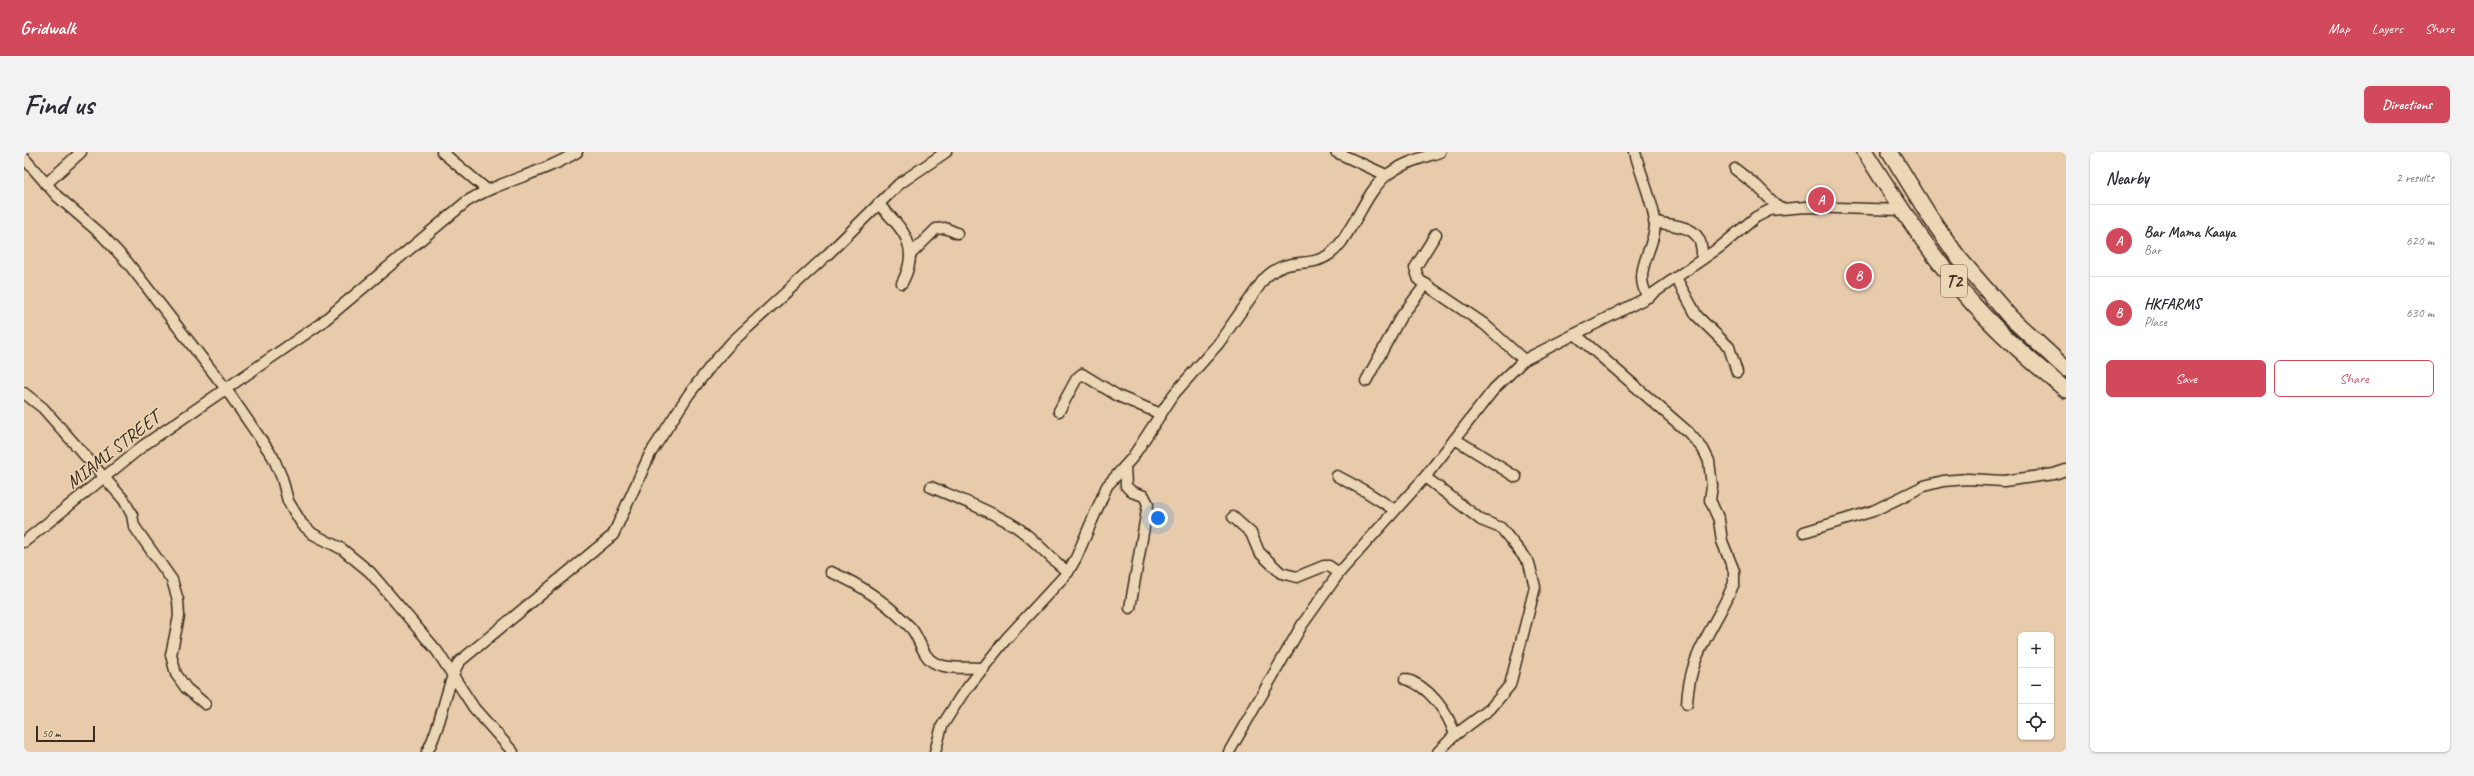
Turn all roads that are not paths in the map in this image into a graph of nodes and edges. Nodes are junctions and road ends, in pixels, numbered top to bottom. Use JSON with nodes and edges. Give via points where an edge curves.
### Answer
{"nodes":[{"id":1,"x":81,"y":152,"type":"edge"},
{"id":2,"x":442,"y":152,"type":"edge"},
{"id":3,"x":577,"y":152,"type":"edge"},
{"id":4,"x":946,"y":152,"type":"edge"},
{"id":5,"x":1336,"y":152,"type":"edge"},
{"id":6,"x":1440,"y":152,"type":"edge"},
{"id":7,"x":1635,"y":152,"type":"edge"},
{"id":8,"x":1865,"y":152,"type":"edge"},
{"id":9,"x":1895,"y":156,"type":"edge"},
{"id":10,"x":24,"y":158,"type":"edge"},
{"id":11,"x":1735,"y":169,"type":"dead end"},
{"id":12,"x":1386,"y":175,"type":"junction"},
{"id":13,"x":46,"y":184,"type":"junction"},
{"id":14,"x":486,"y":189,"type":"junction"},
{"id":15,"x":878,"y":204,"type":"junction"},
{"id":16,"x":1779,"y":208,"type":"junction"},
{"id":17,"x":1901,"y":210,"type":"junction"},
{"id":18,"x":1654,"y":222,"type":"junction"},
{"id":19,"x":958,"y":233,"type":"dead end"},
{"id":20,"x":1436,"y":234,"type":"dead end"},
{"id":21,"x":911,"y":254,"type":"junction"},
{"id":22,"x":1702,"y":259,"type":"junction"},
{"id":23,"x":1676,"y":278,"type":"junction"},
{"id":24,"x":902,"y":283,"type":"dead end"},
{"id":25,"x":1426,"y":284,"type":"junction"},
{"id":26,"x":1648,"y":297,"type":"junction"},
{"id":27,"x":1575,"y":334,"type":"junction"},
{"id":28,"x":1524,"y":360,"type":"junction"},
{"id":29,"x":2066,"y":369,"type":"edge"},
{"id":30,"x":1737,"y":372,"type":"dead end"},
{"id":31,"x":1366,"y":381,"type":"dead end"},
{"id":32,"x":226,"y":389,"type":"junction"},
{"id":33,"x":2066,"y":390,"type":"edge"},
{"id":34,"x":24,"y":393,"type":"edge"},
{"id":35,"x":1059,"y":411,"type":"dead end"},
{"id":36,"x":1161,"y":414,"type":"junction"},
{"id":37,"x":1455,"y":439,"type":"junction"},
{"id":38,"x":1125,"y":466,"type":"junction"},
{"id":39,"x":2066,"y":470,"type":"edge"},
{"id":40,"x":1337,"y":476,"type":"dead end"},
{"id":41,"x":1425,"y":477,"type":"junction"},
{"id":42,"x":1516,"y":477,"type":"dead end"},
{"id":43,"x":104,"y":478,"type":"junction"},
{"id":44,"x":931,"y":487,"type":"dead end"},
{"id":45,"x":1395,"y":510,"type":"junction"},
{"id":46,"x":1233,"y":517,"type":"dead end"},
{"id":47,"x":1804,"y":532,"type":"dead end"},
{"id":48,"x":24,"y":542,"type":"edge"},
{"id":49,"x":831,"y":572,"type":"dead end"},
{"id":50,"x":1068,"y":572,"type":"junction"},
{"id":51,"x":1339,"y":573,"type":"junction"},
{"id":52,"x":1130,"y":608,"type":"dead end"},
{"id":53,"x":984,"y":668,"type":"junction"},
{"id":54,"x":453,"y":673,"type":"junction"},
{"id":55,"x":1405,"y":679,"type":"dead end"},
{"id":56,"x":205,"y":704,"type":"dead end"},
{"id":57,"x":1687,"y":704,"type":"dead end"},
{"id":58,"x":1455,"y":735,"type":"junction"},
{"id":59,"x":428,"y":752,"type":"edge"},
{"id":60,"x":513,"y":752,"type":"edge"},
{"id":61,"x":935,"y":752,"type":"edge"},
{"id":62,"x":1229,"y":752,"type":"edge"},
{"id":63,"x":1438,"y":752,"type":"edge"}],
"edges":[{"from":1,"to":13,"type":"street"},
{"from":2,"to":14,"type":"street"},
{"from":3,"to":14,"type":"street","name":"MIAMI STREET","via":[[552,166]]},
{"from":4,"to":15,"type":"street","via":[[911,174]]},
{"from":5,"to":12,"type":"street"},
{"from":6,"to":12,"type":"street","via":[[1399,167]]},
{"from":7,"to":18,"type":"street"},
{"from":8,"to":17,"type":"highway","number":"T2"},
{"from":9,"to":29,"type":"highway","number":"T2","via":[[1930,217],[1958,257],[2010,317]]},
{"from":10,"to":13,"type":"street"},
{"from":11,"to":16,"type":"street"},
{"from":12,"to":36,"type":"street","via":[[1330,254],[1314,261],[1285,264],[1264,278],[1218,344],[1186,379]]},
{"from":13,"to":32,"type":"street","via":[[119,252]]},
{"from":14,"to":32,"type":"street","name":"MIAMI STREET","via":[[443,219],[320,324]]},
{"from":15,"to":21,"type":"street","via":[[900,229],[908,242]]},
{"from":15,"to":54,"type":"street","via":[[732,342],[701,378],[650,454],[613,535],[465,655]]},
{"from":16,"to":17,"type":"street"},
{"from":16,"to":22,"type":"street","via":[[1756,217]]},
{"from":17,"to":33,"type":"highway","number":"T2","via":[[1958,286],[2034,364]]},
{"from":18,"to":22,"type":"street","via":[[1692,231],[1701,242]]},
{"from":18,"to":26,"type":"street","via":[[1641,276],[1642,286]]},
{"from":19,"to":21,"type":"street","via":[[945,228],[936,229]]},
{"from":20,"to":25,"type":"street","via":[[1415,268],[1416,274]]},
{"from":21,"to":24,"type":"street","via":[[908,272]]},
{"from":22,"to":23,"type":"street"},
{"from":23,"to":26,"type":"street"},
{"from":23,"to":30,"type":"street","via":[[1698,316],[1729,347]]},
{"from":25,"to":28,"type":"street","via":[[1484,324]]},
{"from":25,"to":31,"type":"street","via":[[1400,318]]},
{"from":26,"to":27,"type":"street"},
{"from":27,"to":28,"type":"street"},
{"from":27,"to":57,"type":"street","via":[[1688,432],[1703,450],[1708,461],[1712,486],[1710,500],[1719,520],[1722,540],[1734,571],[1734,583],[1695,659],[1688,681]]},
{"from":28,"to":37,"type":"street","via":[[1494,389]]},
{"from":32,"to":43,"type":"street","name":"MIAMI STREET","via":[[144,445]]},
{"from":32,"to":54,"type":"street","via":[[273,457],[288,501],[302,524],[312,534],[342,549],[370,572],[437,650]]},
{"from":34,"to":43,"type":"street","via":[[43,408]]},
{"from":35,"to":36,"type":"street","via":[[1077,378],[1082,374],[1118,396]]},
{"from":36,"to":38,"type":"street"},
{"from":37,"to":41,"type":"street"},
{"from":37,"to":42,"type":"street"},
{"from":38,"to":50,"type":"street","via":[[1102,494]]},
{"from":38,"to":52,"type":"street","via":[[1126,486],[1132,492],[1144,496],[1148,504]]},
{"from":39,"to":47,"type":"street","via":[[2004,481],[1967,479],[1934,483],[1873,511]]},
{"from":40,"to":45,"type":"street","via":[[1365,490]]},
{"from":41,"to":45,"type":"street"},
{"from":41,"to":58,"type":"street","via":[[1481,520],[1501,528],[1529,563],[1535,587],[1510,685],[1490,709]]},
{"from":43,"to":48,"type":"street","name":"MIAMI STREET"},
{"from":43,"to":56,"type":"street","via":[[124,500],[132,515],[134,526],[172,580],[178,600],[179,616],[171,660],[180,682]]},
{"from":44,"to":50,"type":"street","via":[[1014,526]]},
{"from":45,"to":51,"type":"street"},
{"from":46,"to":51,"type":"street","via":[[1251,534],[1259,552],[1281,574],[1297,577],[1324,566],[1329,566]]},
{"from":49,"to":53,"type":"street","via":[[847,579],[889,608],[912,630],[931,660],[947,666]]},
{"from":50,"to":53,"type":"street"},
{"from":51,"to":62,"type":"street","via":[[1302,625]]},
{"from":53,"to":61,"type":"street","via":[[946,718]]},
{"from":54,"to":59,"type":"street","via":[[440,722]]},
{"from":54,"to":60,"type":"street","via":[[474,708]]},
{"from":55,"to":58,"type":"street","via":[[1415,682],[1429,693],[1448,719]]},
{"from":58,"to":63,"type":"street"}]}
